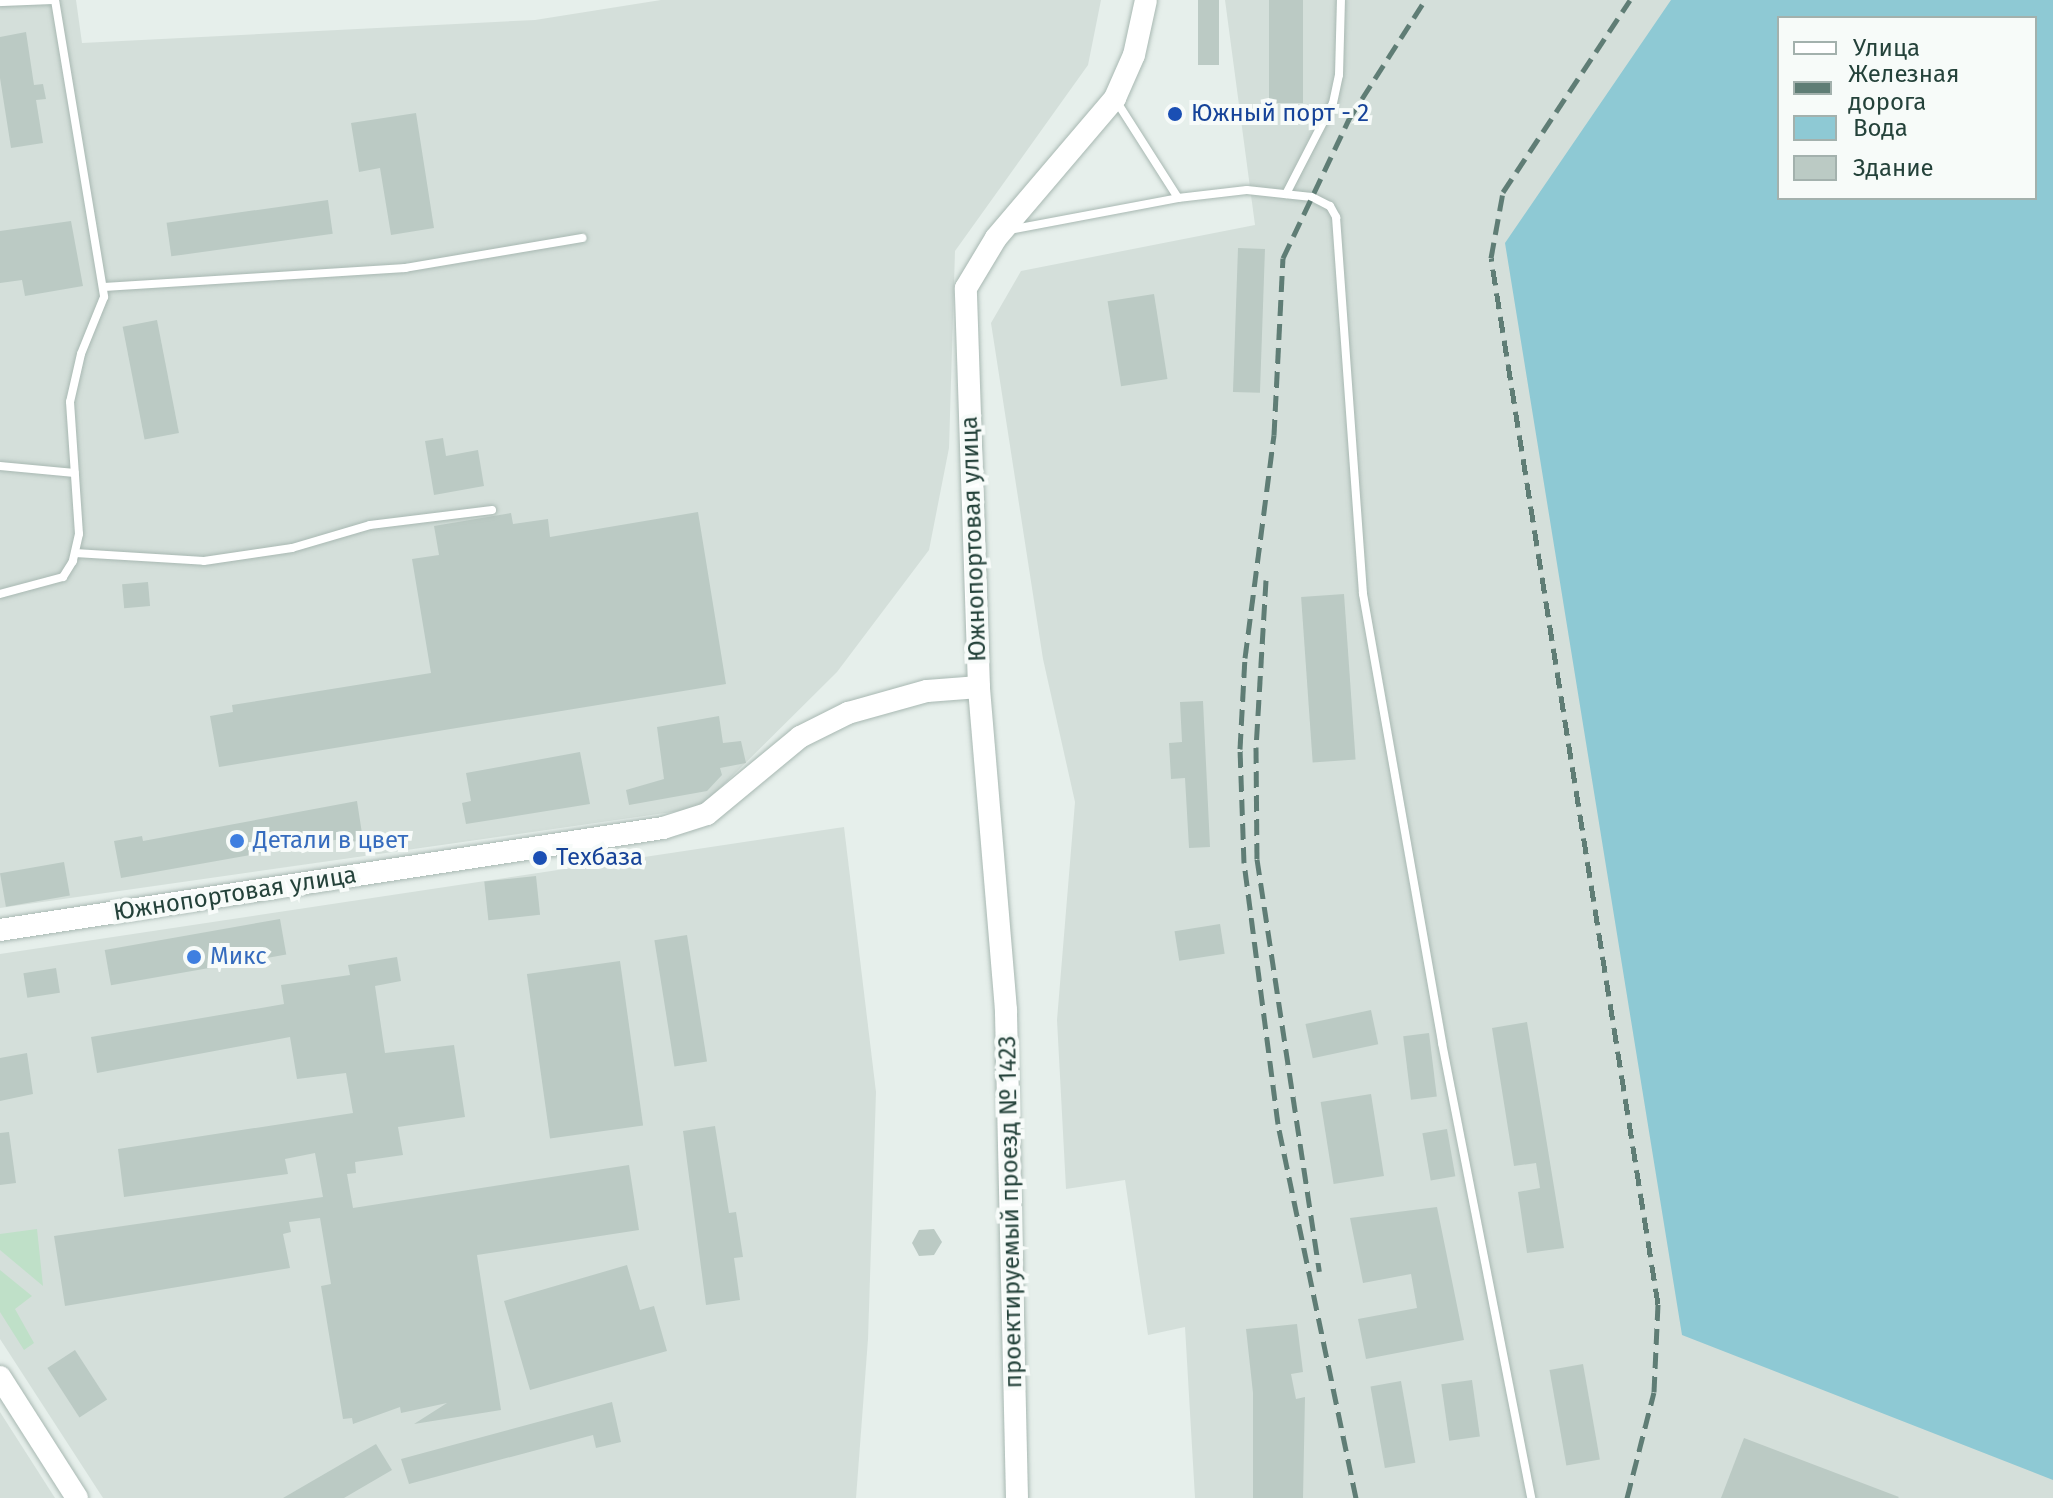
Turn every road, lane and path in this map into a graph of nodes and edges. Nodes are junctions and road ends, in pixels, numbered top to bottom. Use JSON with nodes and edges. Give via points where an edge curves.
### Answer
{"nodes":[{"id":1,"x":1146,"y":0,"type":"edge"},
{"id":2,"x":1341,"y":0,"type":"edge"},
{"id":3,"x":0,"y":2,"type":"edge"},
{"id":4,"x":1115,"y":98,"type":"junction"},
{"id":5,"x":1286,"y":194,"type":"junction"},
{"id":6,"x":1178,"y":198,"type":"junction"},
{"id":7,"x":1002,"y":231,"type":"junction"},
{"id":8,"x":582,"y":238,"type":"dead end"},
{"id":9,"x":104,"y":287,"type":"junction"},
{"id":10,"x":0,"y":466,"type":"edge"},
{"id":11,"x":75,"y":473,"type":"junction"},
{"id":12,"x":492,"y":510,"type":"dead end"},
{"id":13,"x":75,"y":553,"type":"junction"},
{"id":14,"x":0,"y":594,"type":"edge"},
{"id":15,"x":979,"y":687,"type":"junction"},
{"id":16,"x":0,"y":930,"type":"edge"},
{"id":17,"x":0,"y":1377,"type":"edge"},
{"id":18,"x":77,"y":1498,"type":"edge"},
{"id":19,"x":1017,"y":1498,"type":"edge"},
{"id":20,"x":1531,"y":1498,"type":"edge"}],
"edges":[{"from":1,"to":4,"type":"main road","name":"Южнопортовая улица","via":[[1134,55]]},
{"from":2,"to":5,"type":"lane","via":[[1333,103]]},
{"from":3,"to":9,"type":"lane","via":[[55,0]]},
{"from":4,"to":6,"type":"lane"},
{"from":4,"to":7,"type":"main road","name":"Южнопортовая улица"},
{"from":5,"to":6,"type":"lane","via":[[1247,190]]},
{"from":5,"to":20,"type":"lane","via":[[1330,206],[1340,237],[1363,594],[1442,1043]]},
{"from":6,"to":7,"type":"lane"},
{"from":7,"to":15,"type":"main road","name":"Южнопортовая улица","via":[[976,264],[966,288]]},
{"from":8,"to":9,"type":"lane","via":[[405,268]]},
{"from":9,"to":11,"type":"lane","via":[[70,402]]},
{"from":10,"to":11,"type":"lane"},
{"from":11,"to":13,"type":"lane"},
{"from":12,"to":13,"type":"lane","via":[[370,525],[292,548],[204,561]]},
{"from":13,"to":14,"type":"lane","via":[[63,577]]},
{"from":15,"to":16,"type":"main road","name":"Южнопортовая улица","via":[[927,691],[848,713],[800,737],[707,814],[663,828]]},
{"from":15,"to":19,"type":"main road","name":"проектируемый проезд № 1423","via":[[1000,926]]},
{"from":17,"to":18,"type":"main road"}]}
